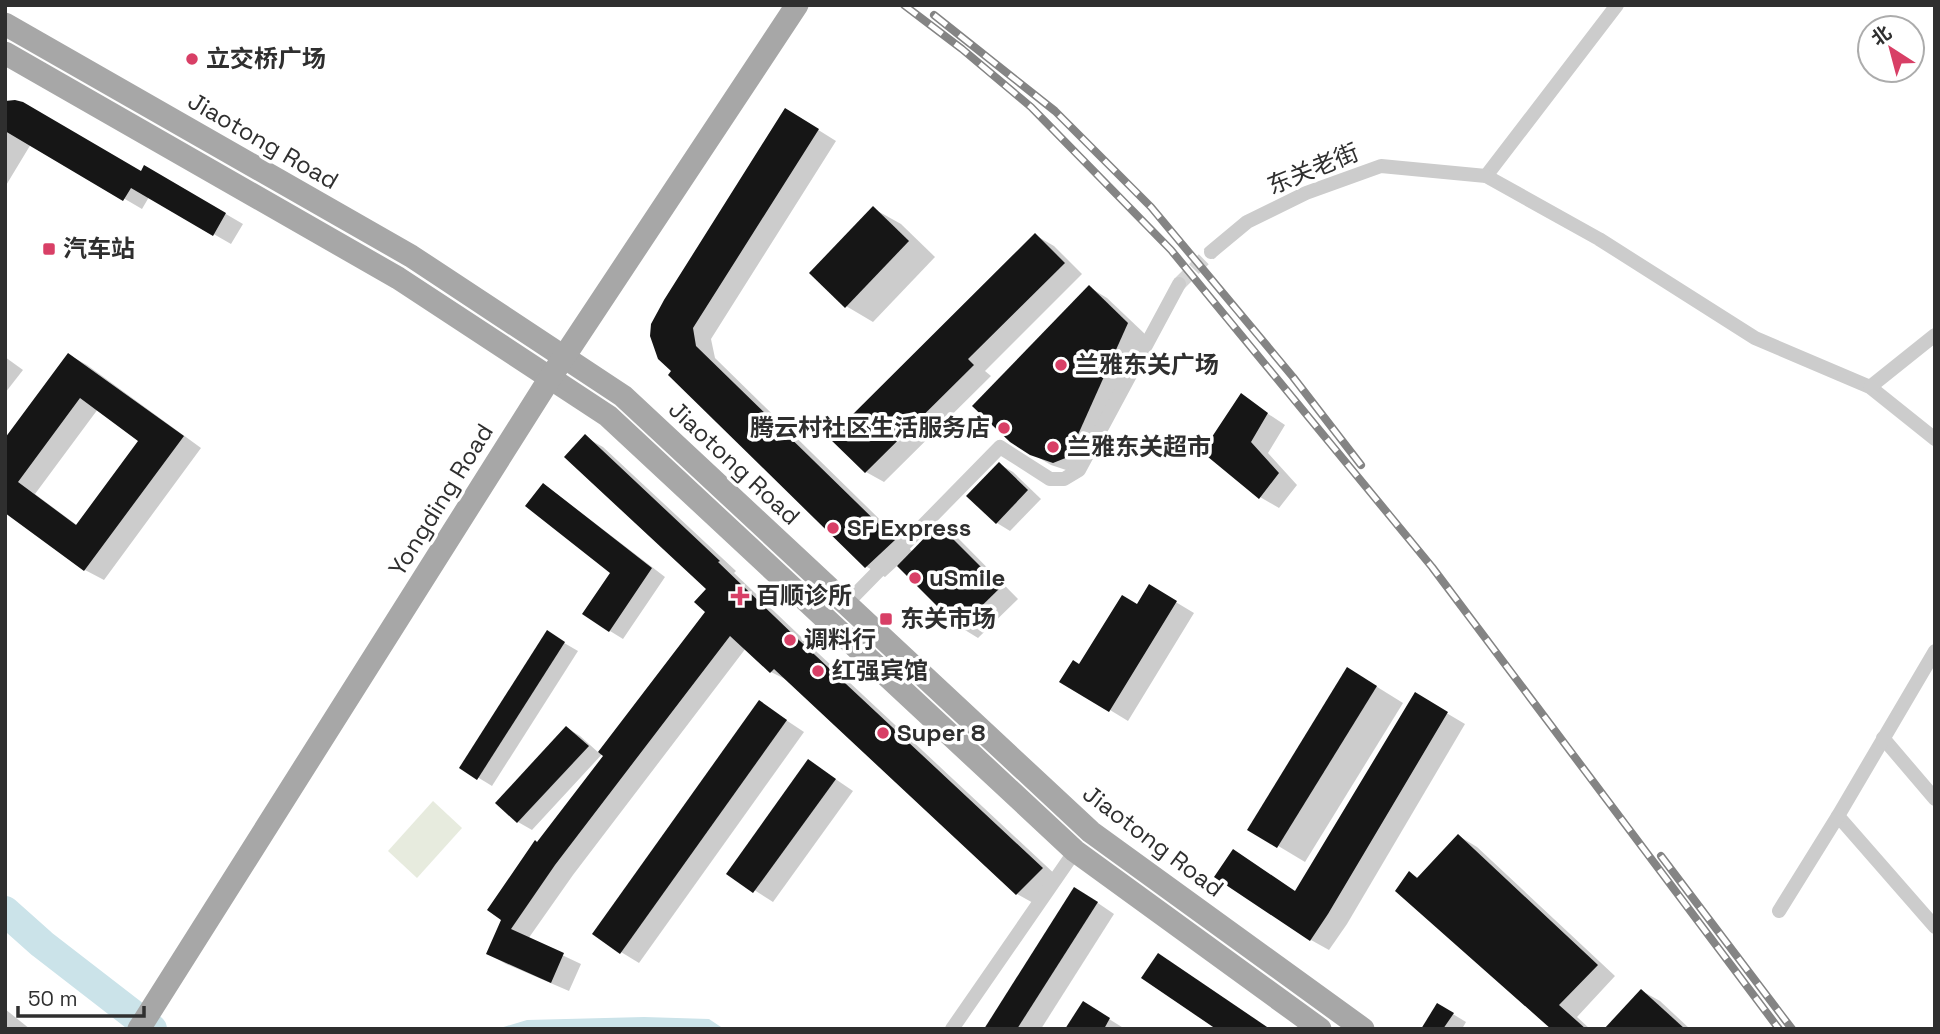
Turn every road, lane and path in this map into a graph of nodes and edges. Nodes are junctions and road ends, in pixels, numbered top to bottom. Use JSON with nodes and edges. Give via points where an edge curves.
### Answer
{"nodes":[{"id":1,"x":797,"y":5,"type":"edge"},
{"id":2,"x":1617,"y":5,"type":"edge"},
{"id":3,"x":5,"y":24,"type":"edge"},
{"id":4,"x":5,"y":53,"type":"edge"},
{"id":5,"x":1486,"y":176,"type":"junction"},
{"id":6,"x":1211,"y":253,"type":"tunnel mouth"},
{"id":7,"x":1179,"y":284,"type":"tunnel mouth"},
{"id":8,"x":1935,"y":335,"type":"edge"},
{"id":9,"x":564,"y":357,"type":"junction"},
{"id":10,"x":550,"y":378,"type":"junction"},
{"id":11,"x":1870,"y":387,"type":"junction"},
{"id":12,"x":1935,"y":439,"type":"edge"},
{"id":13,"x":846,"y":604,"type":"junction"},
{"id":14,"x":1935,"y":651,"type":"edge"},
{"id":15,"x":1884,"y":738,"type":"junction"},
{"id":16,"x":1935,"y":799,"type":"edge"},
{"id":17,"x":1838,"y":816,"type":"junction"},
{"id":18,"x":1075,"y":851,"type":"junction"},
{"id":19,"x":1779,"y":911,"type":"dead end"},
{"id":20,"x":1935,"y":927,"type":"edge"},
{"id":21,"x":139,"y":1029,"type":"edge"},
{"id":22,"x":952,"y":1029,"type":"edge"},
{"id":23,"x":1321,"y":1029,"type":"edge"},
{"id":24,"x":1363,"y":1029,"type":"edge"}],
"edges":[{"from":1,"to":9,"type":"main road","name":"Yongding Road"},
{"from":2,"to":5,"type":"street"},
{"from":3,"to":9,"type":"main road","name":"Jiaotong Road","via":[[411,256]]},
{"from":4,"to":10,"type":"main road","name":"Jiaotong Road","via":[[398,278]]},
{"from":5,"to":6,"type":"street","name":"东关老街","via":[[1381,166],[1306,193],[1247,222]]},
{"from":5,"to":11,"type":"street","via":[[1599,239],[1755,338]]},
{"from":7,"to":13,"type":"street","via":[[1079,470],[1064,479],[1050,479],[1000,447]]},
{"from":8,"to":11,"type":"street"},
{"from":9,"to":10,"type":"main road","name":"Yongding Road"},
{"from":9,"to":13,"type":"main road","name":"Jiaotong Road","via":[[623,396]]},
{"from":10,"to":18,"type":"main road","name":"Jiaotong Road","via":[[608,416]]},
{"from":10,"to":21,"type":"main road","name":"Yongding Road"},
{"from":11,"to":12,"type":"street"},
{"from":13,"to":24,"type":"main road","name":"Jiaotong Road","via":[[1091,832]]},
{"from":14,"to":15,"type":"street"},
{"from":15,"to":16,"type":"street"},
{"from":15,"to":17,"type":"street"},
{"from":17,"to":19,"type":"street"},
{"from":17,"to":20,"type":"street"},
{"from":18,"to":22,"type":"street"},
{"from":18,"to":23,"type":"main road","name":"Jiaotong Road"}]}
